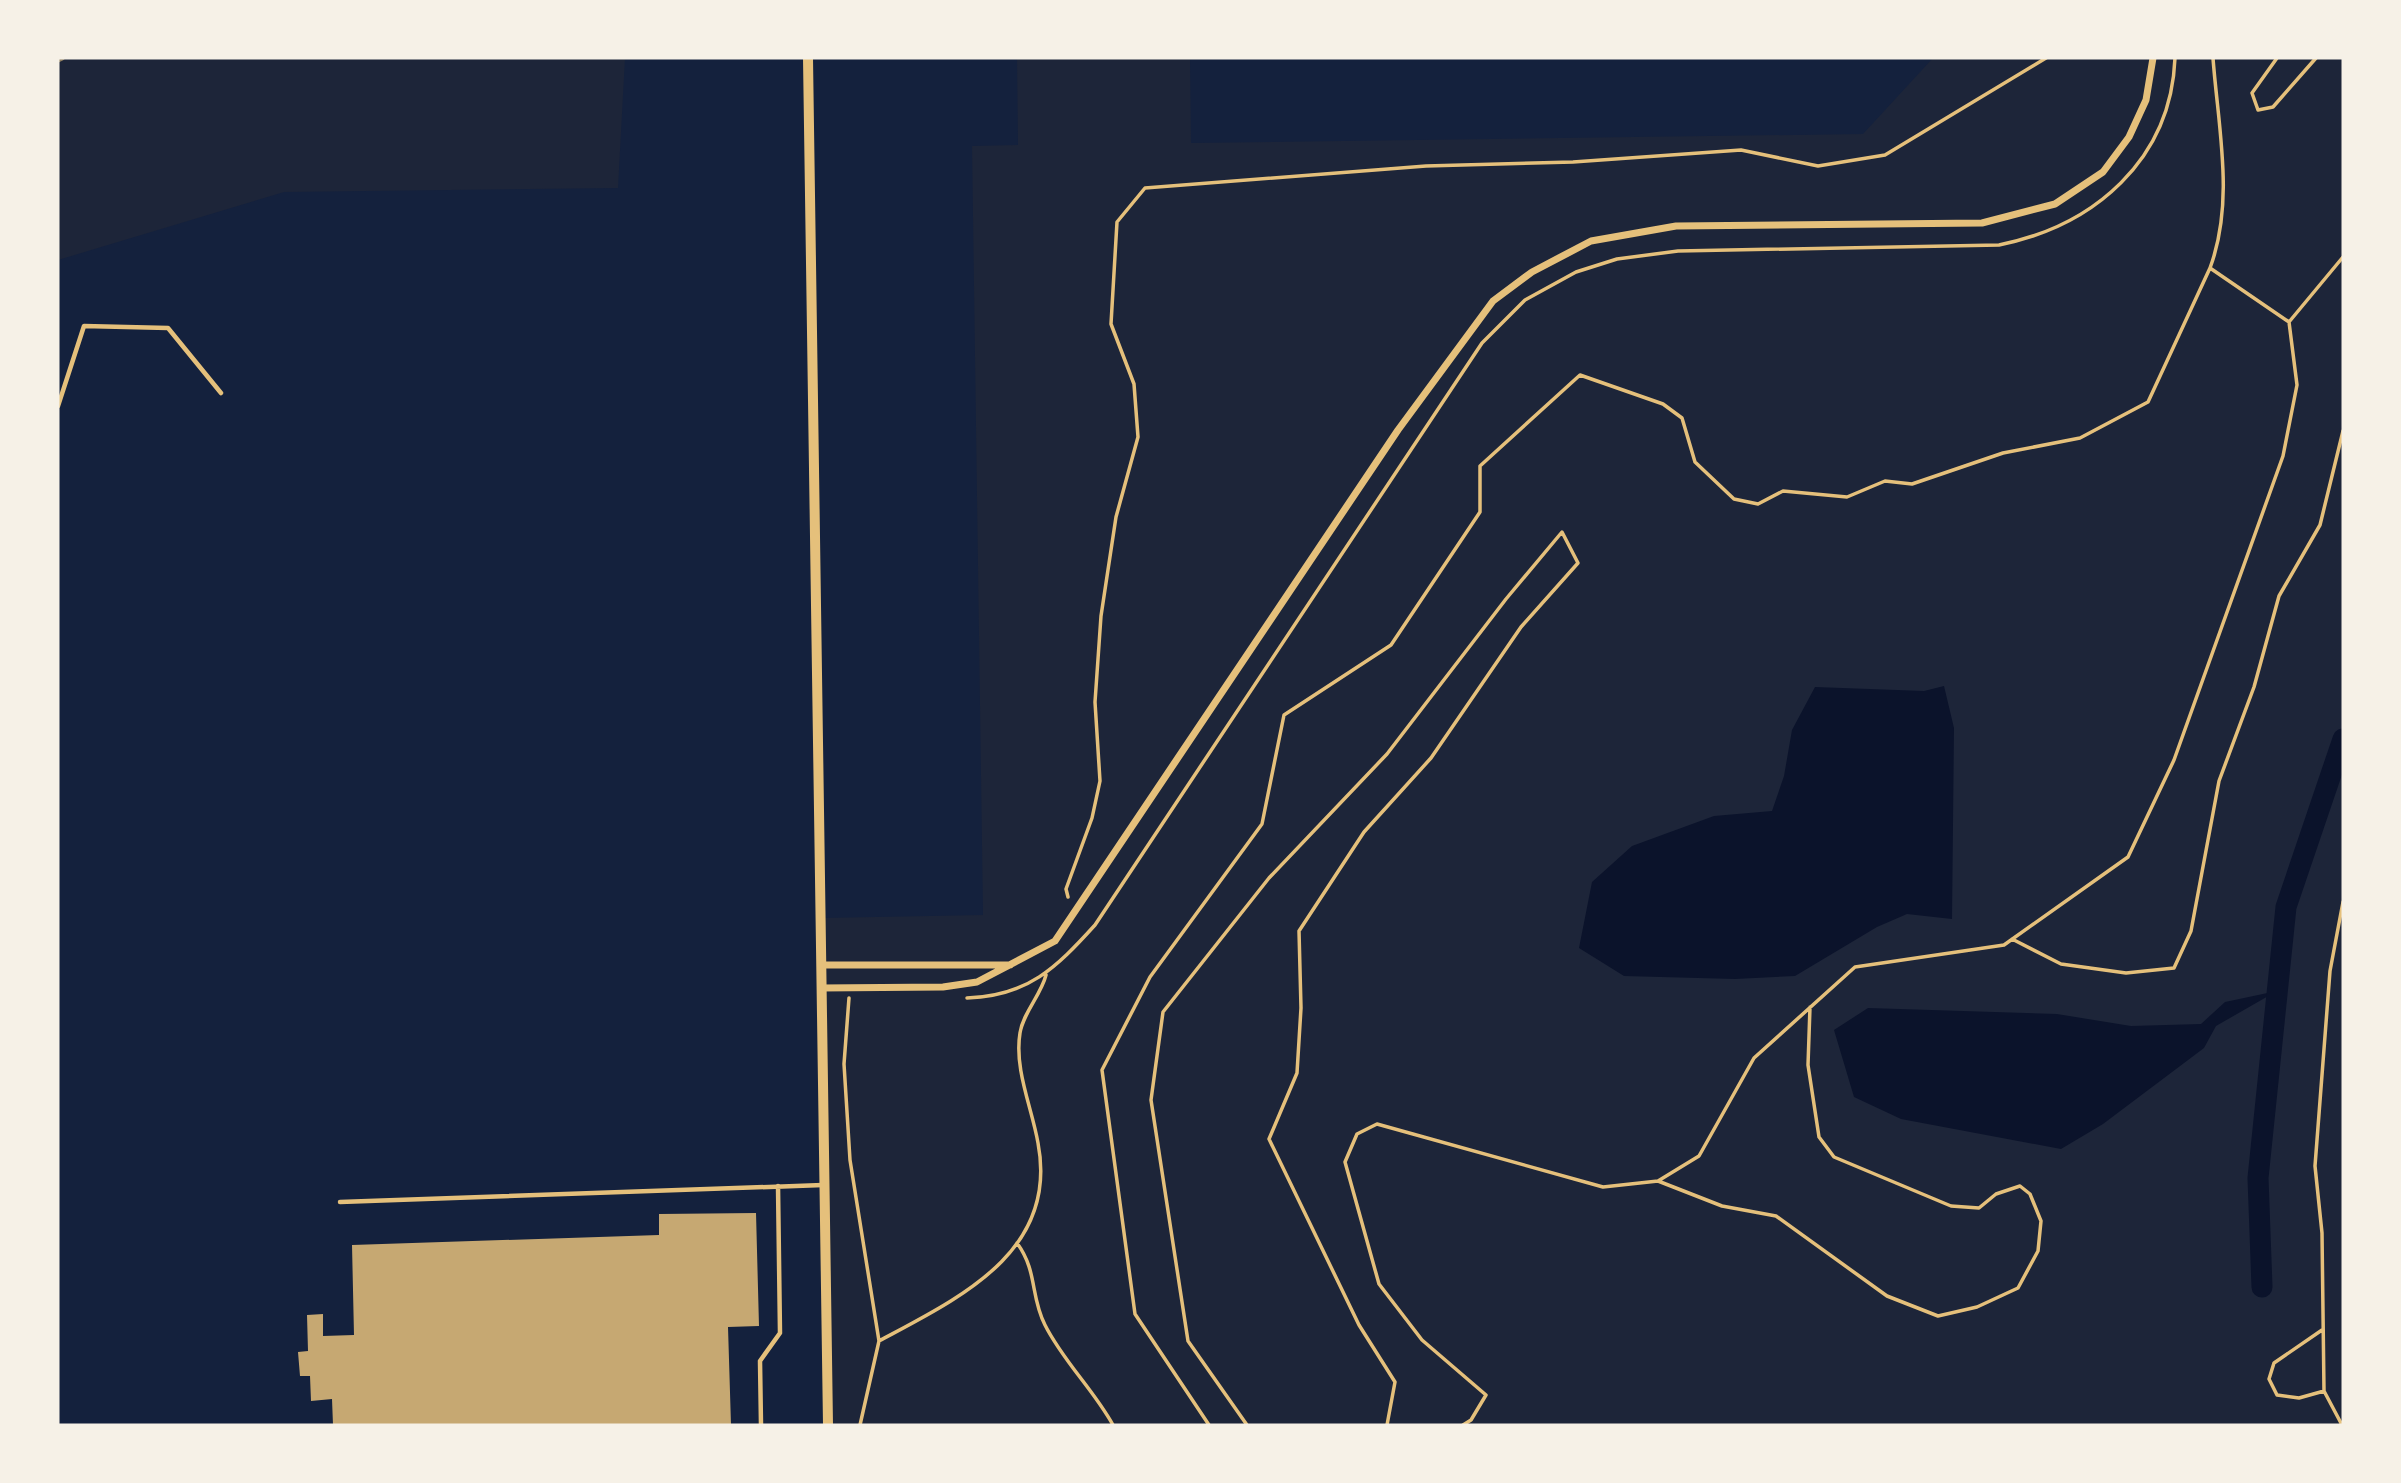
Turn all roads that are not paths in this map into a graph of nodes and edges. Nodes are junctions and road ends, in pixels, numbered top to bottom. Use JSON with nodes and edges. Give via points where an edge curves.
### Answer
{"nodes":[{"id":1,"x":808,"y":58,"type":"edge"},
{"id":2,"x":2153,"y":58,"type":"edge"},
{"id":3,"x":221,"y":393,"type":"dead end"},
{"id":4,"x":58,"y":406,"type":"edge"},
{"id":5,"x":821,"y":965,"type":"junction"},
{"id":6,"x":1014,"y":965,"type":"junction"},
{"id":7,"x":821,"y":988,"type":"junction"},
{"id":8,"x":824,"y":1184,"type":"junction"},
{"id":9,"x":778,"y":1186,"type":"junction"},
{"id":10,"x":340,"y":1202,"type":"dead end"},
{"id":11,"x":761,"y":1425,"type":"edge"},
{"id":12,"x":828,"y":1425,"type":"edge"}],
"edges":[{"from":1,"to":5,"type":"street"},
{"from":2,"to":6,"type":"street","via":[[2146,100],[2129,137],[2102,172],[2055,204],[1982,223],[1676,226],[1591,241],[1532,272],[1493,302],[1398,430],[1074,915],[1055,941]]},
{"from":3,"to":4,"type":"lane","via":[[168,328],[84,326]]},
{"from":5,"to":6,"type":"street"},
{"from":5,"to":7,"type":"street"},
{"from":6,"to":7,"type":"street","via":[[977,982],[943,987]]},
{"from":7,"to":8,"type":"street"},
{"from":8,"to":9,"type":"lane"},
{"from":8,"to":12,"type":"street"},
{"from":9,"to":10,"type":"lane"},
{"from":9,"to":11,"type":"lane","via":[[780,1333],[760,1361]]}]}
